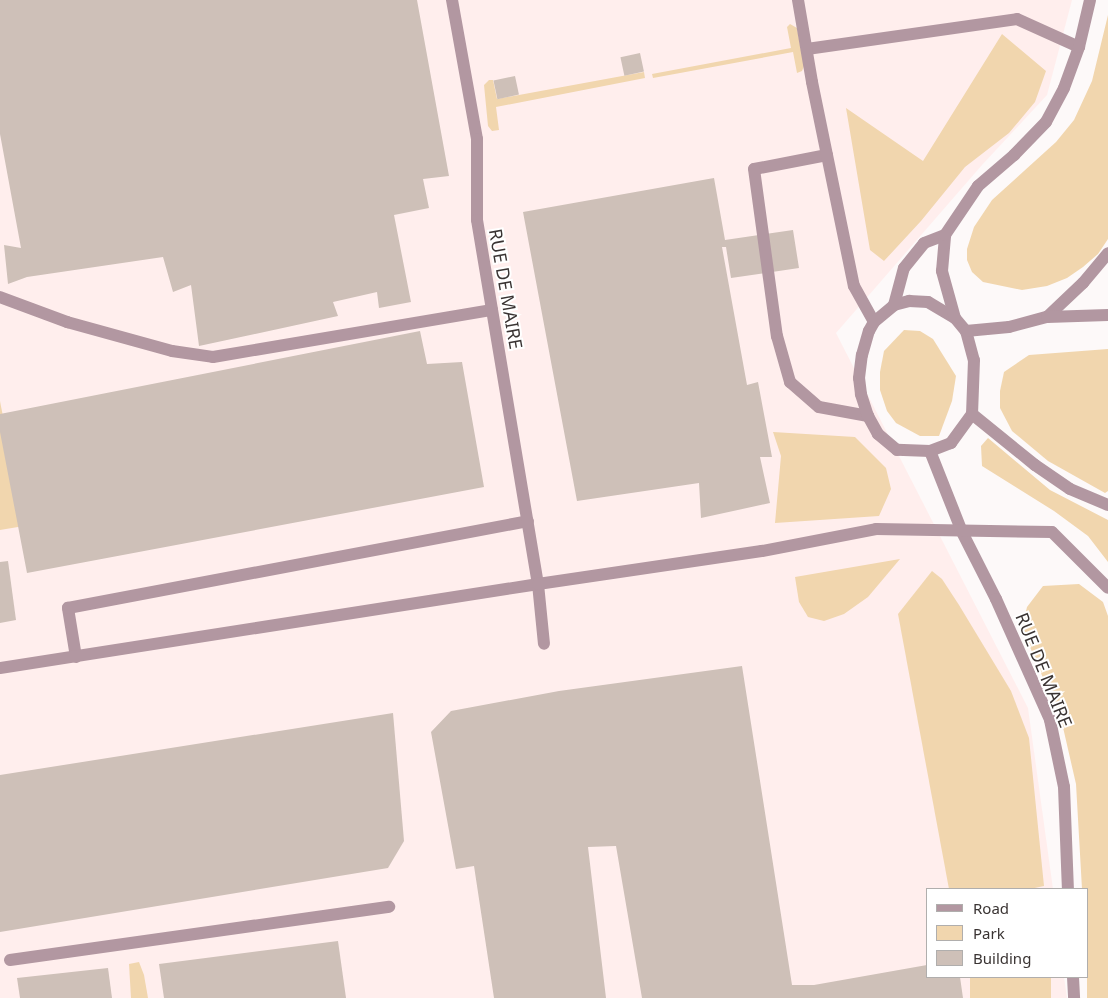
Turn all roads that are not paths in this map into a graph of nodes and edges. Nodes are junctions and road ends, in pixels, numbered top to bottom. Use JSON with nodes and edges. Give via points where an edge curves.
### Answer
{"nodes":[{"id":1,"x":452,"y":0,"type":"edge"},
{"id":2,"x":798,"y":0,"type":"edge"},
{"id":3,"x":1090,"y":0,"type":"edge"},
{"id":4,"x":1079,"y":46,"type":"junction"},
{"id":5,"x":807,"y":49,"type":"junction"},
{"id":6,"x":827,"y":155,"type":"junction"},
{"id":7,"x":945,"y":235,"type":"junction"},
{"id":8,"x":1108,"y":253,"type":"edge"},
{"id":9,"x":0,"y":297,"type":"edge"},
{"id":10,"x":894,"y":305,"type":"junction"},
{"id":11,"x":492,"y":310,"type":"junction"},
{"id":12,"x":1108,"y":315,"type":"edge"},
{"id":13,"x":1047,"y":316,"type":"junction"},
{"id":14,"x":955,"y":318,"type":"junction"},
{"id":15,"x":874,"y":322,"type":"junction"},
{"id":16,"x":966,"y":331,"type":"junction"},
{"id":17,"x":972,"y":414,"type":"junction"},
{"id":18,"x":868,"y":416,"type":"junction"},
{"id":19,"x":930,"y":451,"type":"junction"},
{"id":20,"x":1108,"y":505,"type":"edge"},
{"id":21,"x":528,"y":522,"type":"junction"},
{"id":22,"x":962,"y":532,"type":"junction"},
{"id":23,"x":538,"y":584,"type":"junction"},
{"id":24,"x":1108,"y":588,"type":"edge"},
{"id":25,"x":544,"y":644,"type":"dead end"},
{"id":26,"x":76,"y":657,"type":"junction"},
{"id":27,"x":0,"y":668,"type":"edge"},
{"id":28,"x":1068,"y":888,"type":"edge"},
{"id":29,"x":389,"y":907,"type":"dead end"},
{"id":30,"x":10,"y":960,"type":"dead end"},
{"id":31,"x":1073,"y":978,"type":"edge"},
{"id":32,"x":1074,"y":998,"type":"edge"}],
"edges":[{"from":1,"to":11,"type":"street","name":"RUE DE MAIRE","via":[[476,139],[476,220]]},
{"from":2,"to":5,"type":"street"},
{"from":3,"to":4,"type":"street"},
{"from":4,"to":5,"type":"street","via":[[1017,20]]},
{"from":4,"to":7,"type":"street","via":[[1064,88],[1046,122],[978,186]]},
{"from":5,"to":6,"type":"street"},
{"from":6,"to":15,"type":"street","via":[[854,286]]},
{"from":6,"to":18,"type":"street","via":[[754,169],[777,336],[790,382],[819,407]]},
{"from":7,"to":10,"type":"street","via":[[924,243],[904,268]]},
{"from":7,"to":14,"type":"street","via":[[942,271]]},
{"from":8,"to":13,"type":"street","via":[[1083,283]]},
{"from":9,"to":11,"type":"street","via":[[67,322],[172,351],[213,357]]},
{"from":10,"to":14,"type":"street","via":[[908,301],[928,302]]},
{"from":10,"to":15,"type":"street"},
{"from":11,"to":21,"type":"street","name":"RUE DE MAIRE"},
{"from":12,"to":13,"type":"street"},
{"from":13,"to":16,"type":"street","via":[[1009,327]]},
{"from":14,"to":16,"type":"street"},
{"from":15,"to":18,"type":"street","via":[[862,355],[860,378]]},
{"from":16,"to":17,"type":"street","via":[[974,360]]},
{"from":17,"to":19,"type":"street","via":[[951,443]]},
{"from":17,"to":20,"type":"street","via":[[1070,489]]},
{"from":18,"to":19,"type":"street","via":[[878,434],[897,450]]},
{"from":19,"to":22,"type":"street","name":"RUE DE MAIRE"},
{"from":21,"to":23,"type":"street","name":"RUE DE MAIRE"},
{"from":21,"to":26,"type":"street","via":[[68,608]]},
{"from":22,"to":23,"type":"street","via":[[876,529],[762,552]]},
{"from":22,"to":24,"type":"street","via":[[1052,532]]},
{"from":22,"to":28,"type":"street","name":"RUE DE MAIRE","via":[[1050,720],[1064,787]]},
{"from":23,"to":25,"type":"street","name":"RUE DE MAIRE"},
{"from":23,"to":26,"type":"street"},
{"from":26,"to":27,"type":"street"},
{"from":29,"to":30,"type":"street"},
{"from":31,"to":32,"type":"street"}]}
